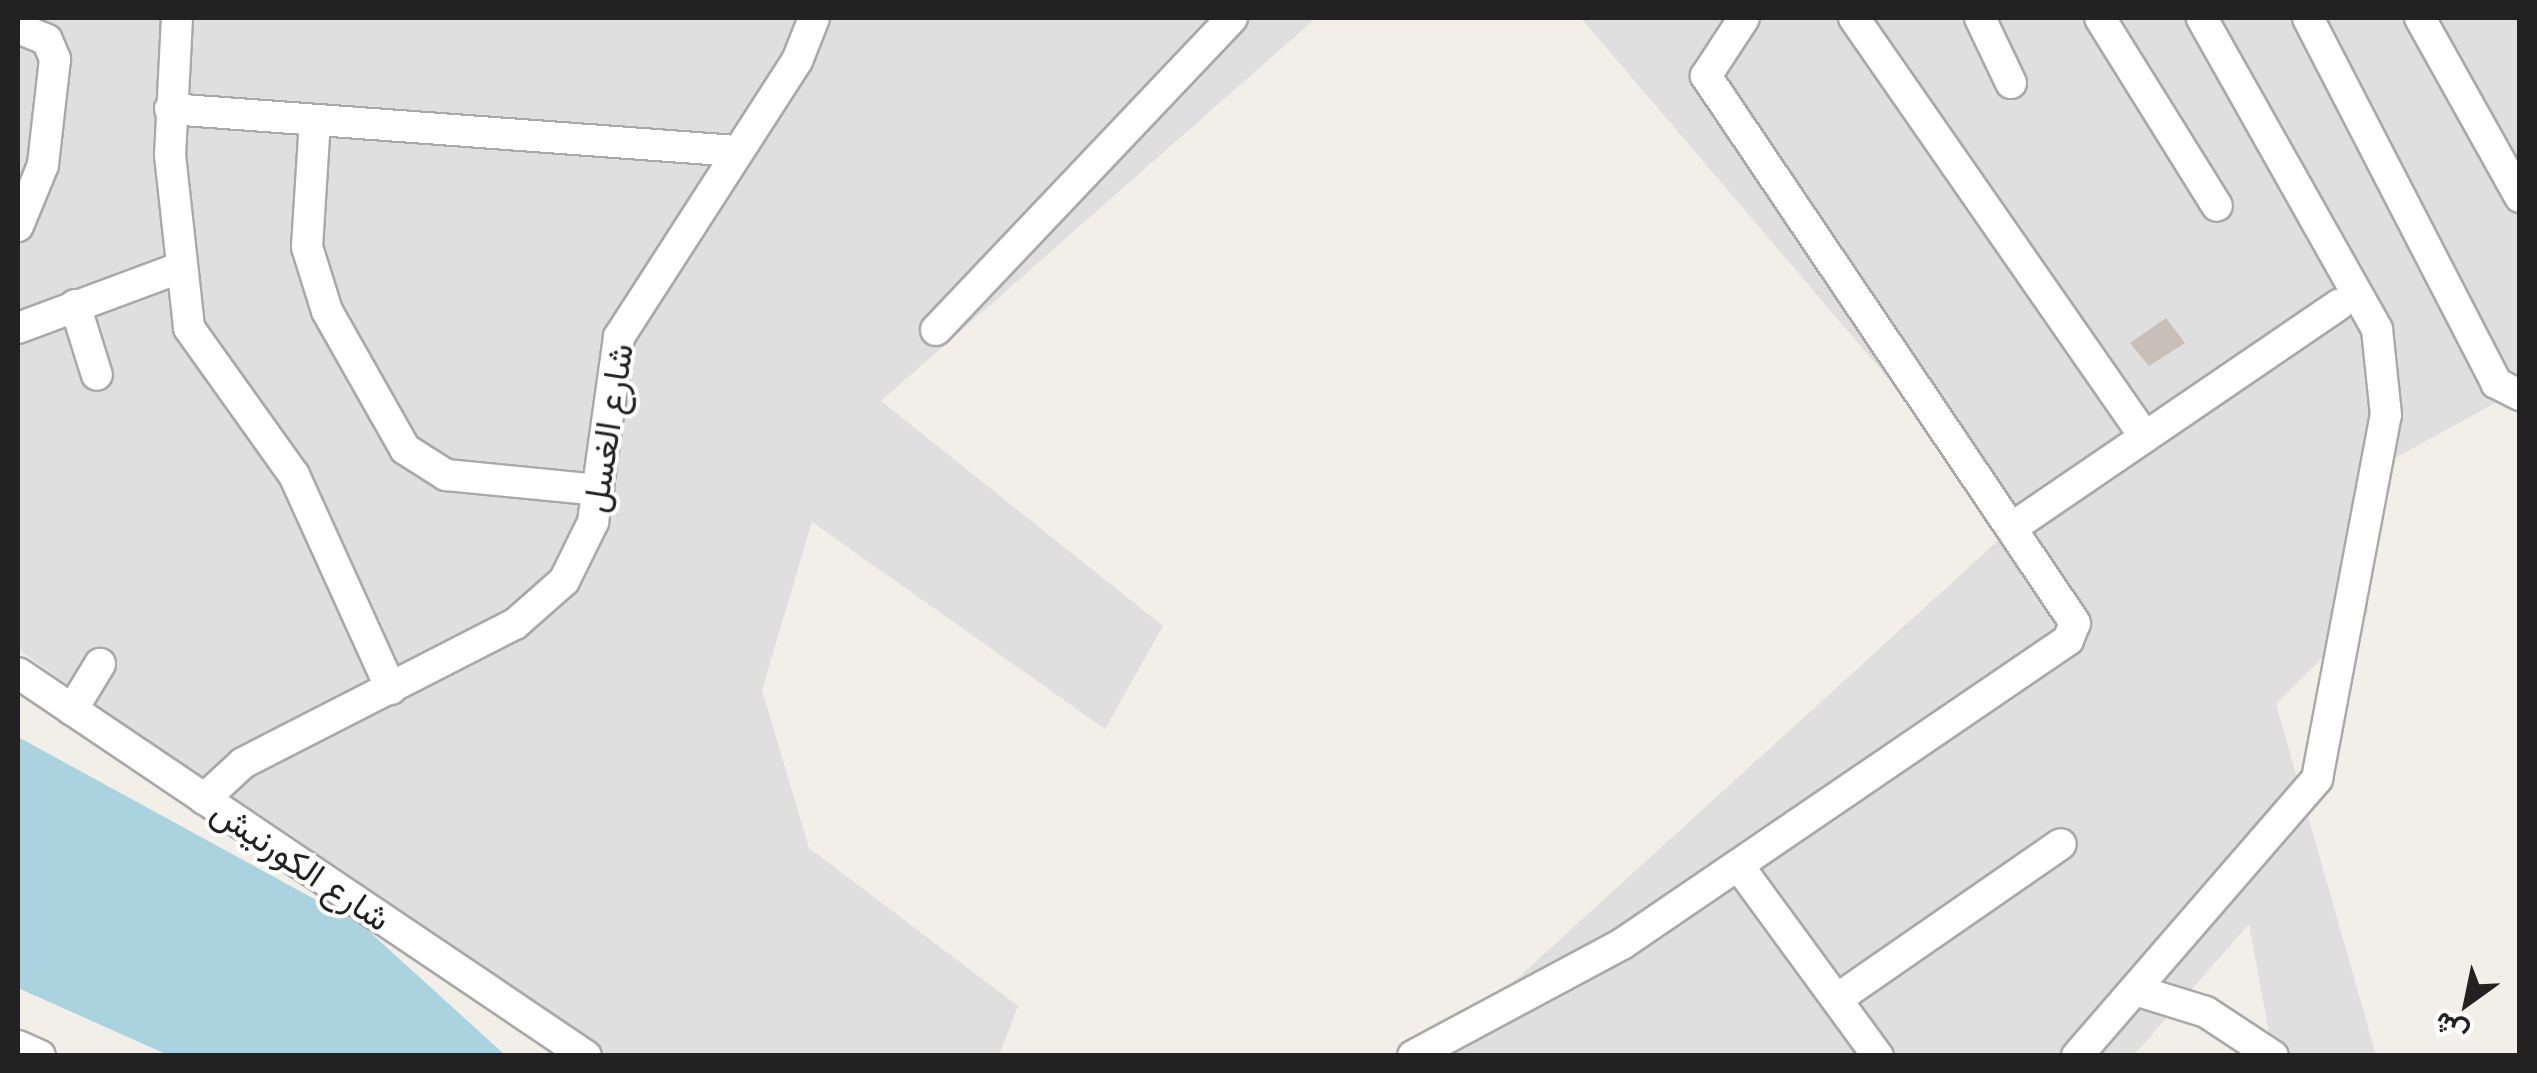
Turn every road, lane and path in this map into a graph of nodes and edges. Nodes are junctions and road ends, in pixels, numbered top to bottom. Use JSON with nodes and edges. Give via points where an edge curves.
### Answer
{"nodes":[{"id":1,"x":177,"y":18,"type":"edge"},
{"id":2,"x":814,"y":18,"type":"edge"},
{"id":3,"x":1232,"y":18,"type":"edge"},
{"id":4,"x":1744,"y":18,"type":"edge"},
{"id":5,"x":1854,"y":18,"type":"edge"},
{"id":6,"x":1980,"y":18,"type":"edge"},
{"id":7,"x":2100,"y":18,"type":"edge"},
{"id":8,"x":2202,"y":18,"type":"edge"},
{"id":9,"x":2308,"y":18,"type":"edge"},
{"id":10,"x":2420,"y":18,"type":"edge"},
{"id":11,"x":18,"y":28,"type":"edge"},
{"id":12,"x":2011,"y":83,"type":"dead end"},
{"id":13,"x":170,"y":109,"type":"junction"},
{"id":14,"x":315,"y":120,"type":"junction"},
{"id":15,"x":738,"y":151,"type":"junction"},
{"id":16,"x":2520,"y":197,"type":"edge"},
{"id":17,"x":2217,"y":206,"type":"dead end"},
{"id":18,"x":18,"y":226,"type":"edge"},
{"id":19,"x":179,"y":268,"type":"junction"},
{"id":20,"x":75,"y":305,"type":"junction"},
{"id":21,"x":2339,"y":305,"type":"dead end"},
{"id":22,"x":18,"y":328,"type":"edge"},
{"id":23,"x":936,"y":330,"type":"dead end"},
{"id":24,"x":97,"y":375,"type":"dead end"},
{"id":25,"x":2520,"y":395,"type":"edge"},
{"id":26,"x":2144,"y":438,"type":"junction"},
{"id":27,"x":598,"y":490,"type":"junction"},
{"id":28,"x":2016,"y":525,"type":"junction"},
{"id":29,"x":100,"y":664,"type":"dead end"},
{"id":30,"x":18,"y":673,"type":"edge"},
{"id":31,"x":391,"y":689,"type":"junction"},
{"id":32,"x":72,"y":710,"type":"junction"},
{"id":33,"x":204,"y":800,"type":"junction"},
{"id":34,"x":2061,"y":844,"type":"dead end"},
{"id":35,"x":1738,"y":866,"type":"junction"},
{"id":36,"x":2135,"y":990,"type":"junction"},
{"id":37,"x":1836,"y":999,"type":"junction"},
{"id":38,"x":18,"y":1046,"type":"edge"},
{"id":39,"x":40,"y":1056,"type":"edge"},
{"id":40,"x":586,"y":1056,"type":"edge"},
{"id":41,"x":1413,"y":1056,"type":"edge"},
{"id":42,"x":1878,"y":1056,"type":"edge"},
{"id":43,"x":2077,"y":1056,"type":"edge"},
{"id":44,"x":2273,"y":1056,"type":"edge"}],
"edges":[{"from":1,"to":13,"type":"street"},
{"from":2,"to":15,"type":"street","name":"شارع الغسل"},
{"from":3,"to":23,"type":"street"},
{"from":4,"to":28,"type":"street","via":[[1706,76]]},
{"from":5,"to":26,"type":"street"},
{"from":6,"to":12,"type":"street"},
{"from":7,"to":17,"type":"street"},
{"from":8,"to":36,"type":"street","via":[[2378,329],[2386,415],[2317,779]]},
{"from":9,"to":25,"type":"street","via":[[2496,383]]},
{"from":10,"to":16,"type":"street"},
{"from":11,"to":18,"type":"street","via":[[47,40],[55,59],[42,165]]},
{"from":13,"to":14,"type":"street"},
{"from":13,"to":19,"type":"street"},
{"from":14,"to":15,"type":"street"},
{"from":14,"to":27,"type":"street","via":[[307,247],[326,311],[406,450],[446,475]]},
{"from":15,"to":27,"type":"street","name":"شارع الغسل","via":[[620,337]]},
{"from":19,"to":20,"type":"street"},
{"from":19,"to":31,"type":"street","via":[[189,328],[294,475]]},
{"from":20,"to":22,"type":"street"},
{"from":20,"to":24,"type":"street"},
{"from":21,"to":26,"type":"street"},
{"from":26,"to":28,"type":"street"},
{"from":27,"to":31,"type":"street","name":"شارع الغسل","via":[[582,553],[542,606]]},
{"from":28,"to":35,"type":"street","via":[[2068,601],[2076,623],[2068,640]]},
{"from":29,"to":32,"type":"street"},
{"from":30,"to":32,"type":"street","name":"شارع الكورنيش"},
{"from":31,"to":33,"type":"street","name":"شارع الغسل","via":[[242,763]]},
{"from":32,"to":33,"type":"street","name":"شارع الكورنيش"},
{"from":33,"to":40,"type":"street","name":"شارع الكورنيش"},
{"from":34,"to":37,"type":"street"},
{"from":35,"to":37,"type":"street"},
{"from":35,"to":41,"type":"street","via":[[1622,944]]},
{"from":36,"to":43,"type":"street"},
{"from":36,"to":44,"type":"street","via":[[2206,1012]]},
{"from":37,"to":42,"type":"street"},
{"from":38,"to":39,"type":"street"}]}
